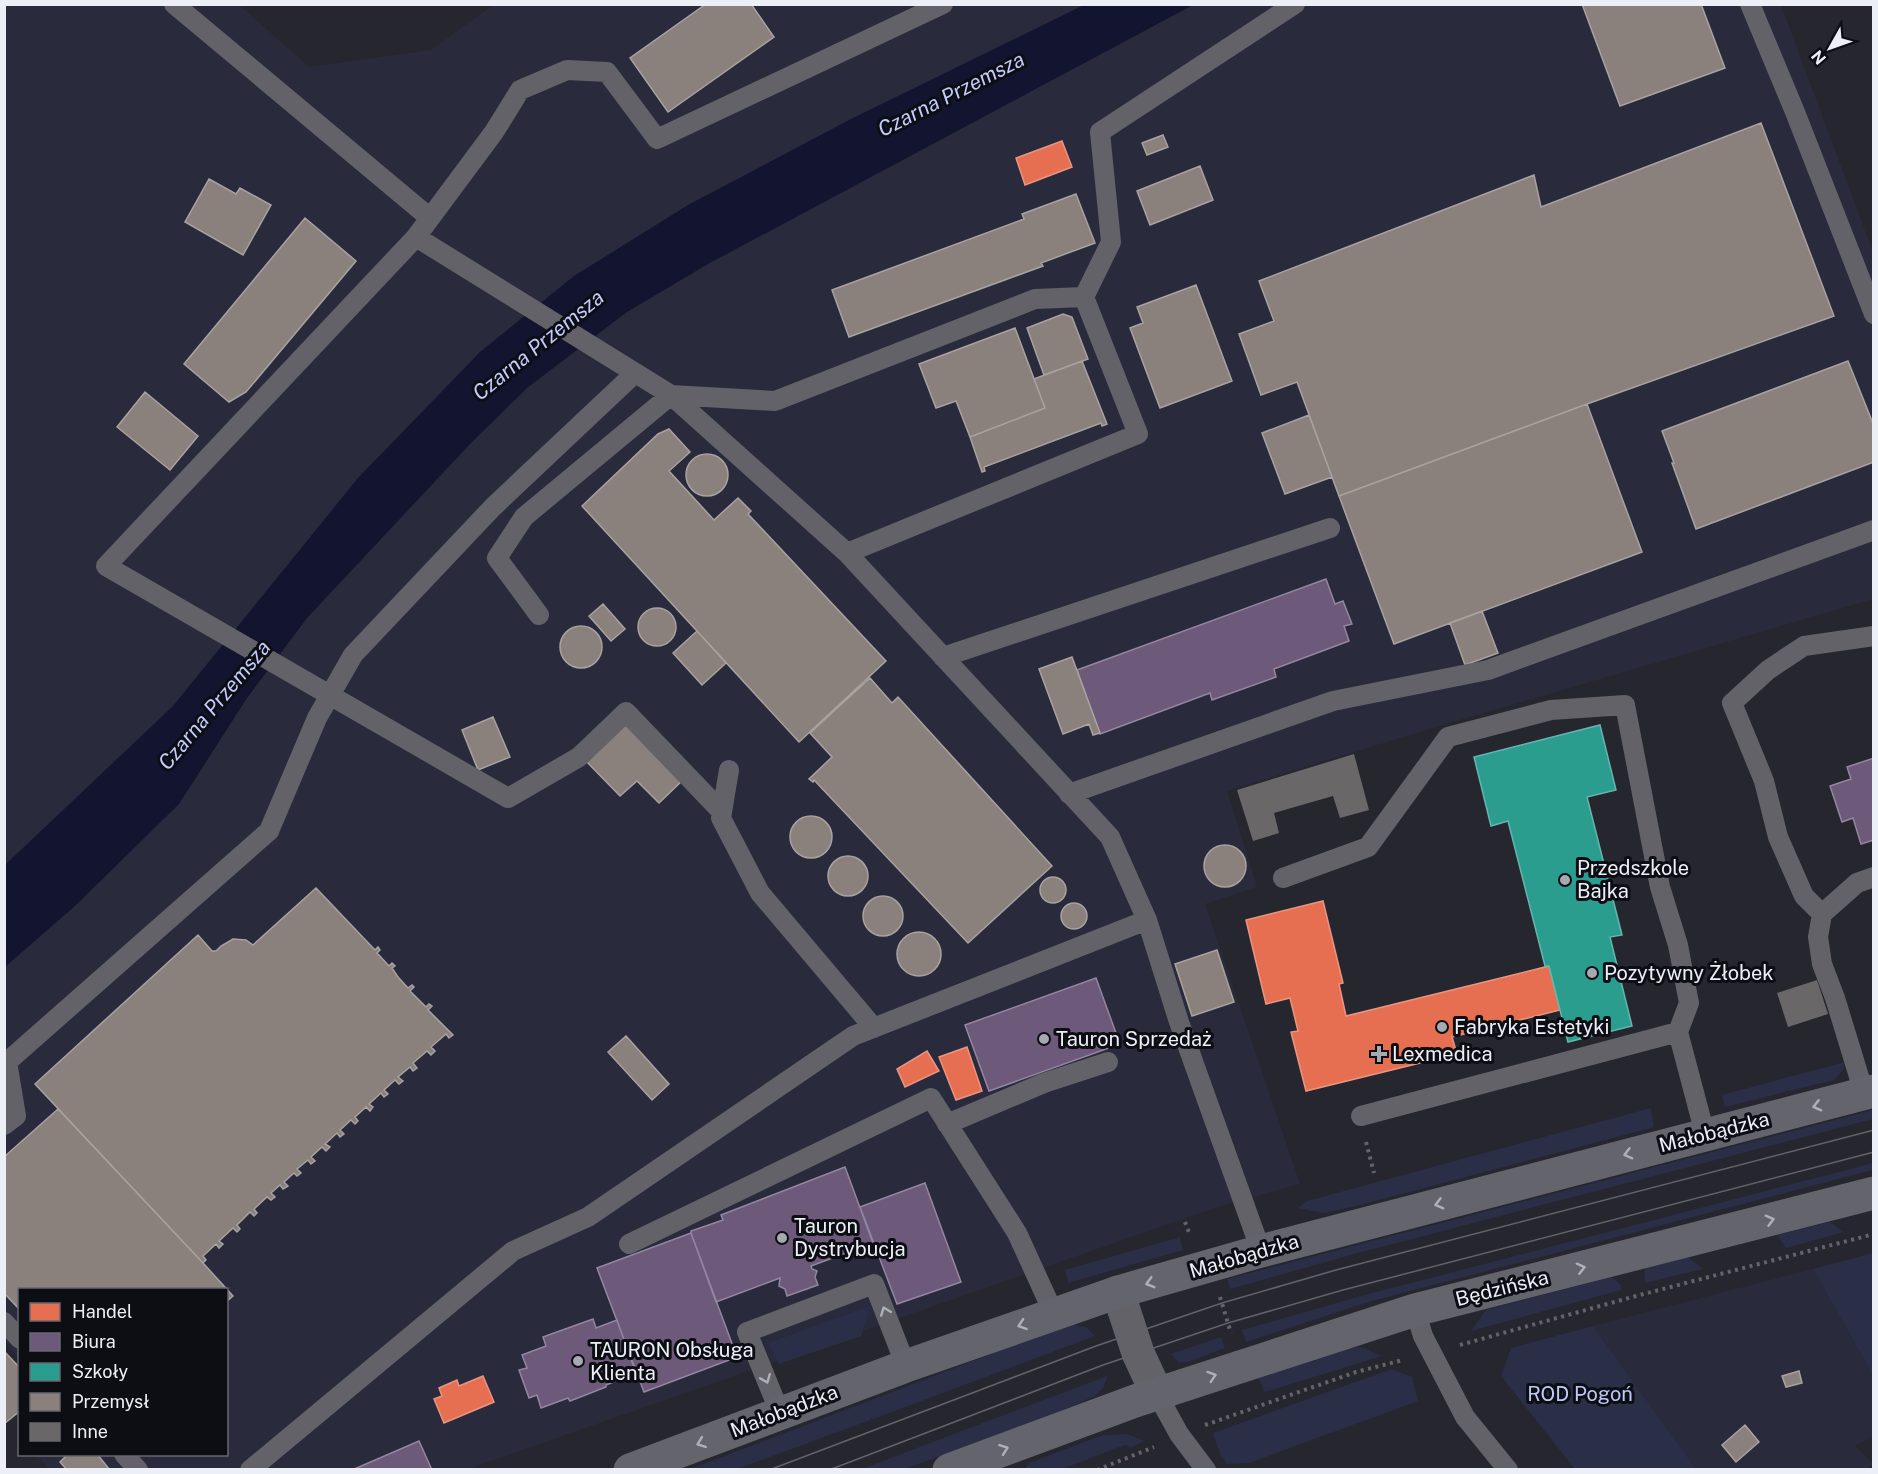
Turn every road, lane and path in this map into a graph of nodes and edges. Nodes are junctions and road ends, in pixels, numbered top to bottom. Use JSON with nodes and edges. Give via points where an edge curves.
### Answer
{"nodes":[{"id":1,"x":174,"y":4,"type":"edge"},
{"id":2,"x":942,"y":4,"type":"edge"},
{"id":3,"x":1295,"y":4,"type":"edge"},
{"id":4,"x":1750,"y":4,"type":"edge"},
{"id":5,"x":430,"y":218,"type":"junction"},
{"id":6,"x":416,"y":237,"type":"junction"},
{"id":7,"x":1084,"y":297,"type":"junction"},
{"id":8,"x":1874,"y":314,"type":"edge"},
{"id":9,"x":634,"y":374,"type":"junction"},
{"id":10,"x":671,"y":395,"type":"junction"},
{"id":11,"x":1330,"y":528,"type":"dead end"},
{"id":12,"x":1874,"y":530,"type":"edge"},
{"id":13,"x":847,"y":553,"type":"junction"},
{"id":14,"x":539,"y":615,"type":"dead end"},
{"id":15,"x":1874,"y":636,"type":"edge"},
{"id":16,"x":943,"y":657,"type":"junction"},
{"id":17,"x":330,"y":694,"type":"junction"},
{"id":18,"x":729,"y":770,"type":"dead end"},
{"id":19,"x":1069,"y":794,"type":"junction"},
{"id":20,"x":722,"y":812,"type":"junction"},
{"id":21,"x":1874,"y":877,"type":"edge"},
{"id":22,"x":1283,"y":878,"type":"dead end"},
{"id":23,"x":1822,"y":914,"type":"junction"},
{"id":24,"x":1147,"y":920,"type":"junction"},
{"id":25,"x":874,"y":1028,"type":"junction"},
{"id":26,"x":1678,"y":1032,"type":"junction"},
{"id":27,"x":1108,"y":1062,"type":"dead end"},
{"id":28,"x":1869,"y":1092,"type":"edge"},
{"id":29,"x":1361,"y":1116,"type":"dead end"},
{"id":30,"x":947,"y":1124,"type":"junction"},
{"id":31,"x":4,"y":1125,"type":"edge"},
{"id":32,"x":1705,"y":1134,"type":"junction"},
{"id":33,"x":1874,"y":1193,"type":"edge"},
{"id":34,"x":1874,"y":1234,"type":"edge"},
{"id":35,"x":629,"y":1244,"type":"dead end"},
{"id":36,"x":1260,"y":1251,"type":"junction"},
{"id":37,"x":1118,"y":1292,"type":"junction"},
{"id":38,"x":1219,"y":1292,"type":"dead end"},
{"id":39,"x":1415,"y":1310,"type":"junction"},
{"id":40,"x":1054,"y":1314,"type":"junction"},
{"id":41,"x":4,"y":1322,"type":"edge"},
{"id":42,"x":1232,"y":1334,"type":"dead end"},
{"id":43,"x":18,"y":1337,"type":"edge"},
{"id":44,"x":1433,"y":1353,"type":"junction"},
{"id":45,"x":906,"y":1366,"type":"junction"},
{"id":46,"x":1146,"y":1398,"type":"junction"},
{"id":47,"x":780,"y":1413,"type":"junction"},
{"id":48,"x":1212,"y":1423,"type":"dead end"},
{"id":49,"x":125,"y":1456,"type":"edge"},
{"id":50,"x":138,"y":1470,"type":"edge"},
{"id":51,"x":250,"y":1470,"type":"edge"},
{"id":52,"x":630,"y":1470,"type":"edge"},
{"id":53,"x":949,"y":1470,"type":"edge"},
{"id":54,"x":1206,"y":1470,"type":"edge"},
{"id":55,"x":1508,"y":1470,"type":"edge"}],
"edges":[{"from":1,"to":5,"type":"lane"},
{"from":2,"to":5,"type":"lane","via":[[657,139],[607,72],[567,70],[520,90]]},
{"from":3,"to":7,"type":"lane","via":[[1100,132],[1111,242]]},
{"from":4,"to":8,"type":"lane"},
{"from":5,"to":6,"type":"lane"},
{"from":6,"to":9,"type":"lane"},
{"from":6,"to":17,"type":"lane","via":[[106,566]]},
{"from":7,"to":10,"type":"lane","via":[[1035,299],[775,401]]},
{"from":7,"to":13,"type":"lane","via":[[1138,434]]},
{"from":9,"to":10,"type":"lane"},
{"from":9,"to":17,"type":"lane","via":[[446,556],[353,655]]},
{"from":10,"to":13,"type":"lane"},
{"from":10,"to":14,"type":"lane","via":[[524,517],[497,558]]},
{"from":11,"to":16,"type":"lane"},
{"from":12,"to":19,"type":"lane","via":[[1488,670],[1333,701]]},
{"from":13,"to":16,"type":"lane"},
{"from":15,"to":23,"type":"lane","via":[[1804,646],[1768,670],[1732,703],[1764,781],[1778,837],[1804,896]]},
{"from":16,"to":19,"type":"lane"},
{"from":17,"to":20,"type":"lane","via":[[508,798],[579,757],[626,712]]},
{"from":17,"to":31,"type":"lane","via":[[269,831],[7,1062],[16,1116]]},
{"from":18,"to":20,"type":"lane"},
{"from":19,"to":24,"type":"lane","via":[[1110,837]]},
{"from":20,"to":25,"type":"lane","via":[[721,818],[760,893]]},
{"from":21,"to":23,"type":"lane","via":[[1857,884]]},
{"from":22,"to":26,"type":"lane","via":[[1368,847],[1448,738],[1551,710],[1625,705],[1660,887],[1678,945],[1689,1003]]},
{"from":23,"to":28,"type":"lane","via":[[1818,937],[1822,964]]},
{"from":24,"to":25,"type":"lane"},
{"from":24,"to":36,"type":"lane"},
{"from":25,"to":51,"type":"lane","via":[[853,1036],[588,1217],[513,1251]]},
{"from":26,"to":29,"type":"lane"},
{"from":26,"to":32,"type":"lane"},
{"from":27,"to":30,"type":"lane","via":[[1044,1083]]},
{"from":28,"to":32,"type":"street","name":"Małobądzka","one_way":true},
{"from":30,"to":35,"type":"lane","via":[[931,1098]]},
{"from":30,"to":40,"type":"lane","via":[[1017,1233]]},
{"from":32,"to":36,"type":"street","name":"Małobądzka","one_way":true},
{"from":39,"to":33,"type":"street","name":"Będzińska","one_way":true},
{"from":34,"to":44,"type":"path"},
{"from":36,"to":37,"type":"street","name":"Małobądzka","one_way":true},
{"from":37,"to":40,"type":"street","name":"Małobądzka"},
{"from":37,"to":46,"type":"street","via":[[1138,1353]]},
{"from":38,"to":42,"type":"path"},
{"from":39,"to":44,"type":"lane"},
{"from":46,"to":39,"type":"street","name":"Będzińska","one_way":true},
{"from":40,"to":45,"type":"street","name":"Małobądzka","one_way":true},
{"from":41,"to":43,"type":"lane"},
{"from":44,"to":48,"type":"path","via":[[1356,1372]]},
{"from":44,"to":55,"type":"lane","via":[[1465,1417]]},
{"from":45,"to":47,"type":"street","name":"Małobądzka"},
{"from":45,"to":47,"type":"lane","one_way":true,"via":[[874,1284],[747,1332]]},
{"from":53,"to":46,"type":"street","one_way":true},
{"from":46,"to":54,"type":"lane"},
{"from":47,"to":52,"type":"street","name":"Małobądzka","one_way":true},
{"from":49,"to":50,"type":"lane"}]}
